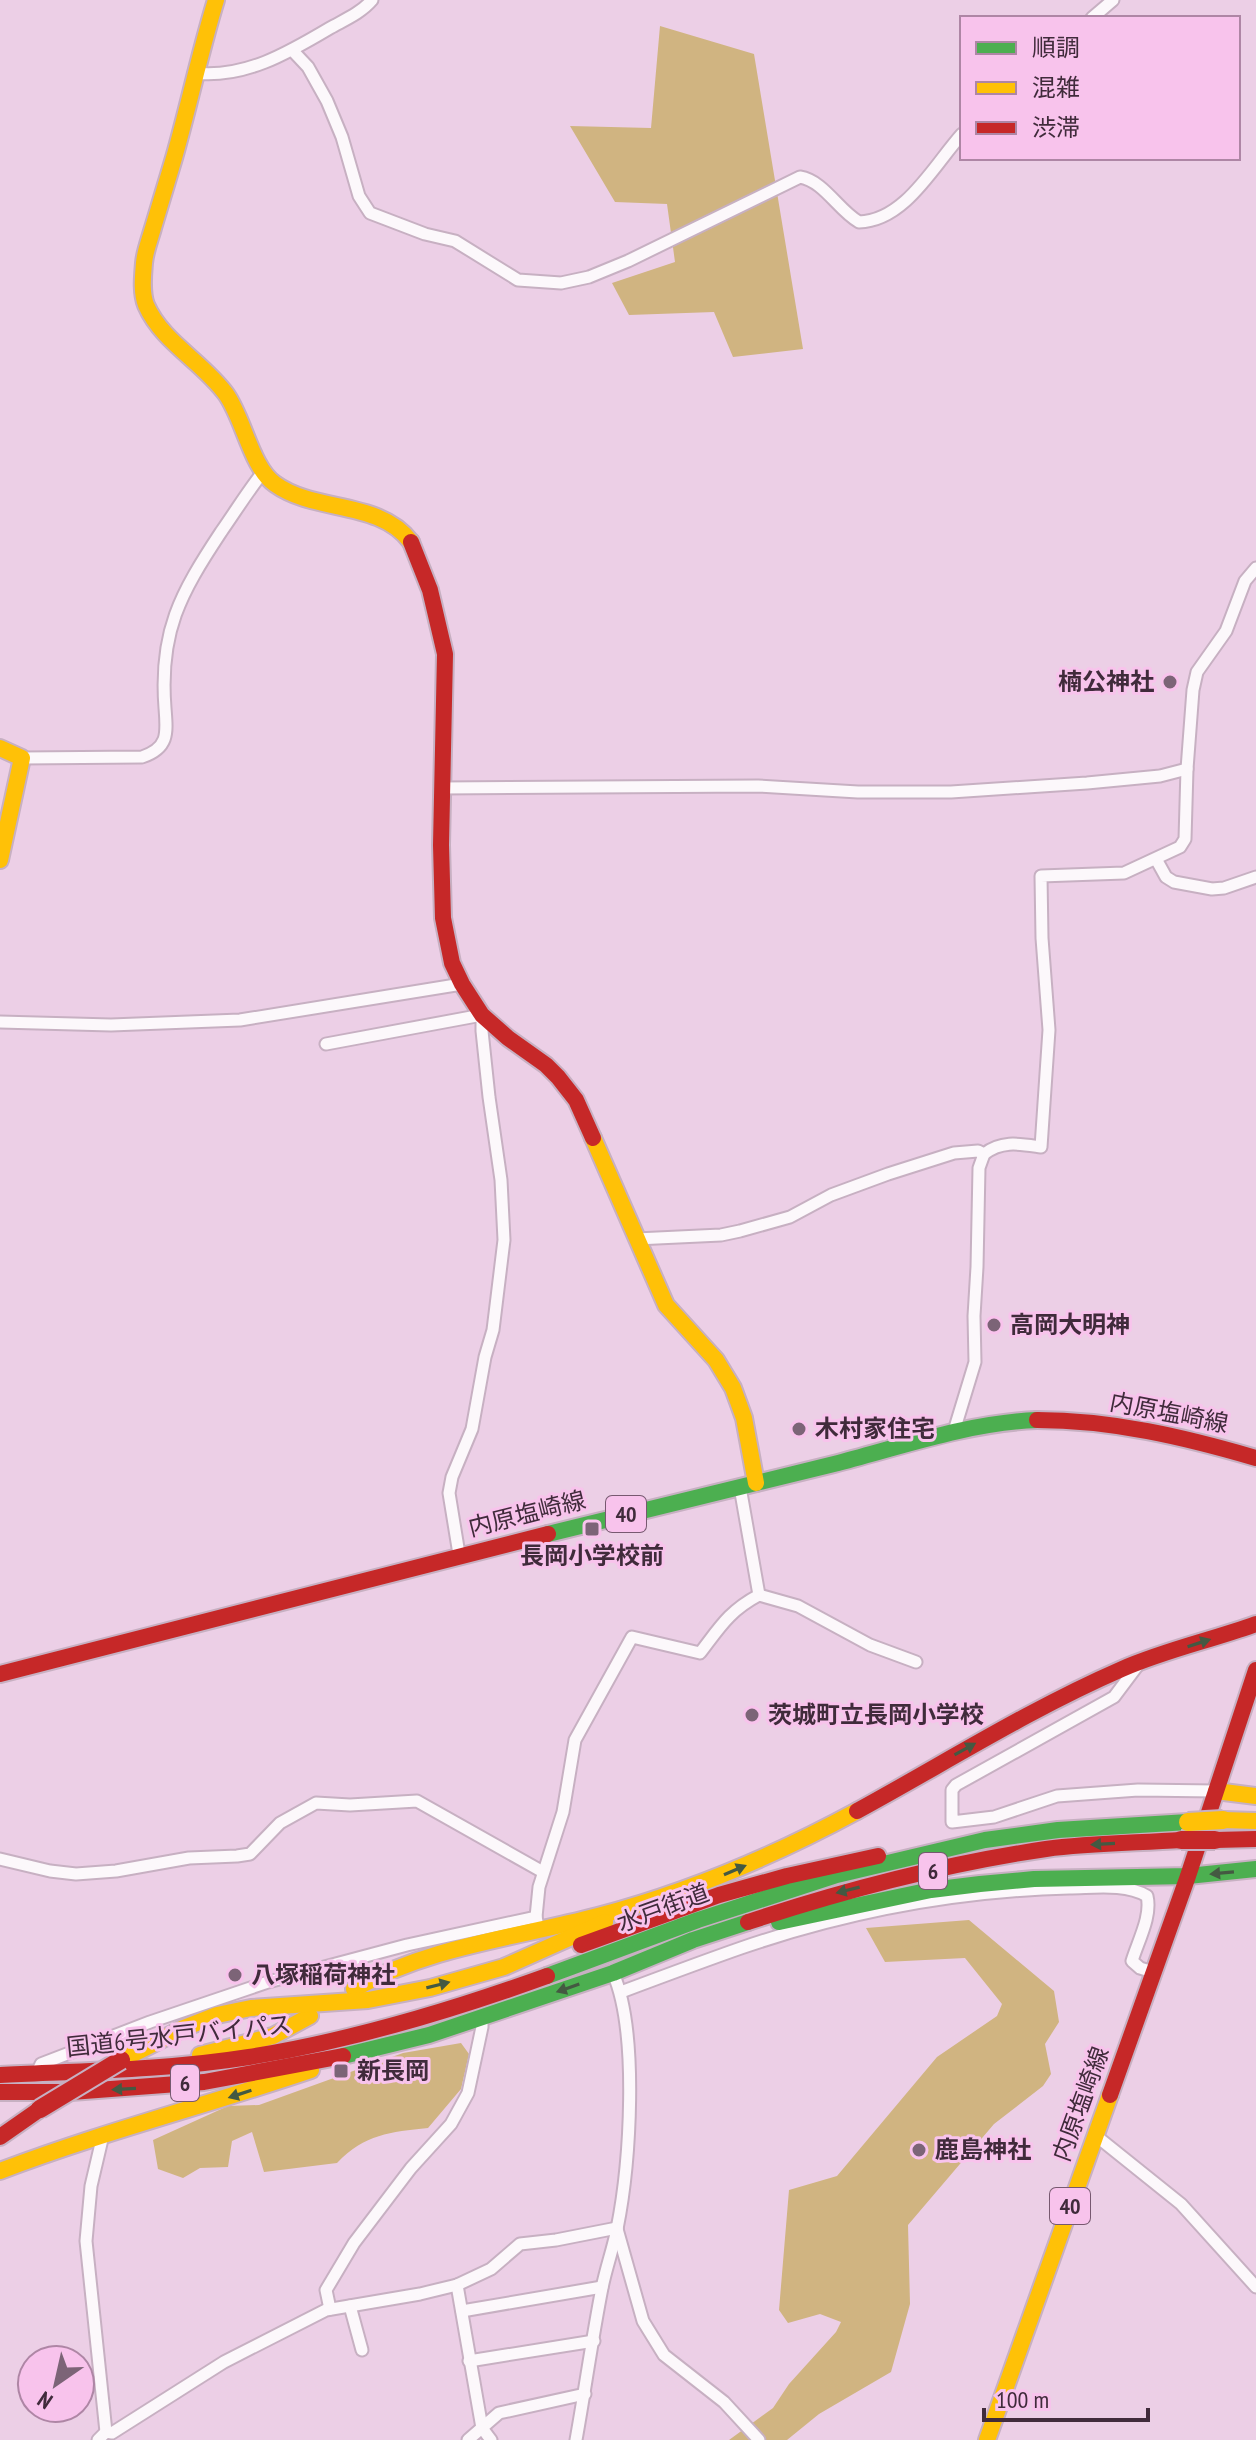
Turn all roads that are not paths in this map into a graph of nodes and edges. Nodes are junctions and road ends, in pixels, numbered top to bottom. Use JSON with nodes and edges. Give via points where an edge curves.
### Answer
{"nodes":[{"id":1,"x":216,"y":0,"type":"edge"},
{"id":2,"x":372,"y":0,"type":"edge"},
{"id":3,"x":1113,"y":0,"type":"edge"},
{"id":4,"x":1094,"y":16,"type":"edge"},
{"id":5,"x":292,"y":50,"type":"junction"},
{"id":6,"x":194,"y":73,"type":"junction"},
{"id":7,"x":960,"y":136,"type":"edge"},
{"id":8,"x":263,"y":472,"type":"junction"},
{"id":9,"x":1256,"y":568,"type":"edge"},
{"id":10,"x":0,"y":748,"type":"edge"},
{"id":11,"x":22,"y":758,"type":"junction"},
{"id":12,"x":1187,"y":769,"type":"junction"},
{"id":13,"x":442,"y":788,"type":"junction"},
{"id":14,"x":1156,"y":859,"type":"junction"},
{"id":15,"x":0,"y":860,"type":"edge"},
{"id":16,"x":1256,"y":877,"type":"edge"},
{"id":17,"x":462,"y":984,"type":"junction"},
{"id":18,"x":482,"y":1015,"type":"junction"},
{"id":19,"x":0,"y":1022,"type":"edge"},
{"id":20,"x":326,"y":1044,"type":"dead end"},
{"id":21,"x":984,"y":1154,"type":"junction"},
{"id":22,"x":636,"y":1239,"type":"junction"},
{"id":23,"x":954,"y":1431,"type":"junction"},
{"id":24,"x":1256,"y":1458,"type":"edge"},
{"id":25,"x":748,"y":1485,"type":"junction"},
{"id":26,"x":459,"y":1554,"type":"junction"},
{"id":27,"x":759,"y":1595,"type":"junction"},
{"id":28,"x":1256,"y":1624,"type":"edge"},
{"id":29,"x":1141,"y":1661,"type":"junction"},
{"id":30,"x":916,"y":1662,"type":"dead end"},
{"id":31,"x":1256,"y":1670,"type":"edge"},
{"id":32,"x":0,"y":1674,"type":"edge"},
{"id":33,"x":1216,"y":1791,"type":"junction"},
{"id":34,"x":1256,"y":1796,"type":"edge"},
{"id":35,"x":1256,"y":1821,"type":"edge"},
{"id":36,"x":1256,"y":1839,"type":"edge"},
{"id":37,"x":985,"y":1840,"type":"junction"},
{"id":38,"x":0,"y":1859,"type":"edge"},
{"id":39,"x":1256,"y":1869,"type":"edge"},
{"id":40,"x":543,"y":1872,"type":"junction"},
{"id":41,"x":1188,"y":1876,"type":"junction"},
{"id":42,"x":662,"y":1897,"type":"junction"},
{"id":43,"x":538,"y":1924,"type":"junction"},
{"id":44,"x":693,"y":1940,"type":"junction"},
{"id":45,"x":505,"y":1966,"type":"junction"},
{"id":46,"x":1153,"y":1972,"type":"junction"},
{"id":47,"x":613,"y":1973,"type":"junction"},
{"id":48,"x":354,"y":1989,"type":"dead end"},
{"id":49,"x":621,"y":1992,"type":"junction"},
{"id":50,"x":310,"y":2016,"type":"dead end"},
{"id":51,"x":482,"y":2017,"type":"junction"},
{"id":52,"x":362,"y":2034,"type":"joint"},
{"id":53,"x":367,"y":2052,"type":"junction"},
{"id":54,"x":147,"y":2068,"type":"junction"},
{"id":55,"x":36,"y":2074,"type":"junction"},
{"id":56,"x":0,"y":2075,"type":"edge"},
{"id":57,"x":0,"y":2092,"type":"edge"},
{"id":58,"x":103,"y":2134,"type":"junction"},
{"id":59,"x":1095,"y":2135,"type":"junction"},
{"id":60,"x":0,"y":2137,"type":"edge"},
{"id":61,"x":0,"y":2171,"type":"edge"},
{"id":62,"x":617,"y":2228,"type":"junction"},
{"id":63,"x":457,"y":2285,"type":"junction"},
{"id":64,"x":602,"y":2287,"type":"junction"},
{"id":65,"x":1256,"y":2287,"type":"edge"},
{"id":66,"x":350,"y":2306,"type":"junction"},
{"id":67,"x":330,"y":2309,"type":"junction"},
{"id":68,"x":462,"y":2311,"type":"junction"},
{"id":69,"x":594,"y":2341,"type":"junction"},
{"id":70,"x":362,"y":2350,"type":"dead end"},
{"id":71,"x":469,"y":2361,"type":"junction"},
{"id":72,"x":585,"y":2394,"type":"junction"},
{"id":73,"x":482,"y":2428,"type":"junction"},
{"id":74,"x":102,"y":2436,"type":"edge"},
{"id":75,"x":574,"y":2437,"type":"edge"},
{"id":76,"x":468,"y":2440,"type":"edge"},
{"id":77,"x":491,"y":2440,"type":"edge"},
{"id":78,"x":759,"y":2440,"type":"edge"},
{"id":79,"x":987,"y":2440,"type":"edge"}],
"edges":[{"from":1,"to":6,"type":"main road"},
{"from":2,"to":5,"type":"street"},
{"from":3,"to":4,"type":"street"},
{"from":5,"to":6,"type":"street","via":[[238,70]]},
{"from":5,"to":7,"type":"street","via":[[327,101],[359,196],[370,213],[455,241],[518,280],[561,283],[589,277],[800,177],[810,178],[859,222],[881,218],[907,198]]},
{"from":6,"to":8,"type":"main road","via":[[144,260],[145,302],[156,324],[227,395]]},
{"from":8,"to":11,"type":"street","via":[[178,605],[164,664],[162,744],[142,757]]},
{"from":8,"to":13,"type":"main road","via":[[282,490],[394,524],[412,543],[445,654]]},
{"from":9,"to":12,"type":"street","via":[[1245,581],[1226,631],[1197,672]]},
{"from":10,"to":11,"type":"main road"},
{"from":11,"to":15,"type":"main road"},
{"from":12,"to":13,"type":"street","via":[[1160,776],[951,792],[758,786]]},
{"from":12,"to":14,"type":"street","via":[[1185,839]]},
{"from":13,"to":17,"type":"main road","via":[[443,918]]},
{"from":14,"to":16,"type":"street","via":[[1174,882],[1212,889]]},
{"from":14,"to":21,"type":"street","via":[[1124,873],[1041,876],[1049,1030],[1041,1147],[1003,1144]]},
{"from":17,"to":18,"type":"main road"},
{"from":17,"to":19,"type":"street","via":[[240,1020]]},
{"from":18,"to":20,"type":"street"},
{"from":18,"to":22,"type":"main road","via":[[546,1065],[576,1100]]},
{"from":18,"to":26,"type":"street","via":[[504,1240],[493,1330],[472,1429],[449,1493]]},
{"from":21,"to":22,"type":"street","via":[[954,1153],[914,1165],[854,1185],[790,1217],[740,1231]]},
{"from":21,"to":23,"type":"street","via":[[979,1168],[975,1362]]},
{"from":22,"to":25,"type":"main road","via":[[666,1305],[717,1360],[739,1400]]},
{"from":23,"to":24,"type":"main road","name":"内原塩崎線","number":"40","via":[[1061,1420],[1155,1431]]},
{"from":23,"to":25,"type":"main road","name":"内原塩崎線","number":"40"},
{"from":25,"to":26,"type":"main road","name":"内原塩崎線","number":"40"},
{"from":25,"to":27,"type":"street"},
{"from":26,"to":32,"type":"main road","name":"内原塩崎線","number":"40"},
{"from":27,"to":30,"type":"street","via":[[798,1606],[870,1645]]},
{"from":27,"to":40,"type":"street","via":[[730,1614],[700,1653],[632,1637],[575,1740],[563,1812]]},
{"from":29,"to":28,"type":"main road","one_way":true},
{"from":29,"to":33,"type":"street","via":[[1114,1697],[956,1785],[952,1822],[994,1817],[1057,1796]]},
{"from":42,"to":29,"type":"main road","one_way":true,"via":[[805,1838],[1033,1712]]},
{"from":31,"to":33,"type":"main road","number":"40"},
{"from":33,"to":34,"type":"main road"},
{"from":33,"to":41,"type":"main road","number":"40"},
{"from":35,"to":37,"type":"main road","number":"6","bridge":true,"via":[[1058,1830]]},
{"from":36,"to":44,"type":"main road","number":"6","one_way":true,"bridge":true,"via":[[1048,1849],[983,1860],[833,1894]]},
{"from":37,"to":45,"type":"main road","via":[[884,1854],[787,1876],[539,1960]]},
{"from":37,"to":52,"type":"main road","name":"水戸街道","number":"6","via":[[837,1875],[508,1990]]},
{"from":38,"to":40,"type":"street","via":[[76,1874],[250,1854],[280,1823],[316,1803],[417,1801]]},
{"from":39,"to":41,"type":"main road","one_way":true},
{"from":40,"to":43,"type":"street"},
{"from":41,"to":44,"type":"main road","via":[[1034,1879],[931,1890]]},
{"from":41,"to":46,"type":"main road","name":"内原塩崎線","number":"40"},
{"from":42,"to":43,"type":"main road"},
{"from":42,"to":45,"type":"main road"},
{"from":43,"to":48,"type":"main road","via":[[402,1964]]},
{"from":43,"to":55,"type":"street","via":[[407,1945],[268,1982],[41,2064]]},
{"from":44,"to":47,"type":"main road","name":"水戸街道","number":"6"},
{"from":60,"to":45,"type":"main road","one_way":true,"bridge":true,"via":[[121,2060],[228,2013],[383,1998]]},
{"from":46,"to":49,"type":"street","via":[[1132,1961],[1147,1914],[1147,1896],[1129,1889],[1045,1889],[946,1899],[842,1919],[743,1947]]},
{"from":46,"to":59,"type":"main road","name":"内原塩崎線","number":"40"},
{"from":47,"to":49,"type":"street"},
{"from":47,"to":51,"type":"main road","name":"水戸街道","number":"6","one_way":true},
{"from":49,"to":62,"type":"street","via":[[627,2037],[628,2152]]},
{"from":50,"to":54,"type":"main road","via":[[252,2043]]},
{"from":51,"to":53,"type":"main road","name":"水戸街道","number":"6"},
{"from":51,"to":67,"type":"street","via":[[468,2093],[451,2124],[354,2243],[326,2290]]},
{"from":52,"to":54,"type":"main road","name":"国道6号水戸バイパス","number":"6","via":[[245,2058]]},
{"from":53,"to":57,"type":"main road","name":"国道6号水戸バイパス","number":"6","one_way":true,"via":[[204,2082]]},
{"from":53,"to":58,"type":"main road","one_way":true},
{"from":54,"to":55,"type":"main road","name":"国道6号水戸バイパス","number":"6"},
{"from":55,"to":56,"type":"main road","name":"国道6号水戸バイパス","number":"6"},
{"from":58,"to":61,"type":"main road"},
{"from":58,"to":74,"type":"street","via":[[86,2241]]},
{"from":59,"to":65,"type":"street","via":[[1181,2204]]},
{"from":59,"to":79,"type":"main road","name":"内原塩崎線","number":"40"},
{"from":62,"to":63,"type":"street","via":[[520,2244],[491,2269]]},
{"from":62,"to":64,"type":"street"},
{"from":62,"to":78,"type":"street","via":[[643,2321],[664,2355],[724,2402]]},
{"from":63,"to":66,"type":"street"},
{"from":63,"to":68,"type":"street"},
{"from":64,"to":68,"type":"street"},
{"from":64,"to":69,"type":"street"},
{"from":66,"to":67,"type":"street"},
{"from":66,"to":70,"type":"street"},
{"from":67,"to":74,"type":"street","via":[[224,2362]]},
{"from":68,"to":71,"type":"street"},
{"from":69,"to":71,"type":"street"},
{"from":69,"to":72,"type":"street"},
{"from":71,"to":73,"type":"street"},
{"from":72,"to":73,"type":"street","via":[[499,2413]]},
{"from":72,"to":75,"type":"street"},
{"from":73,"to":76,"type":"street"},
{"from":73,"to":77,"type":"street"}]}
